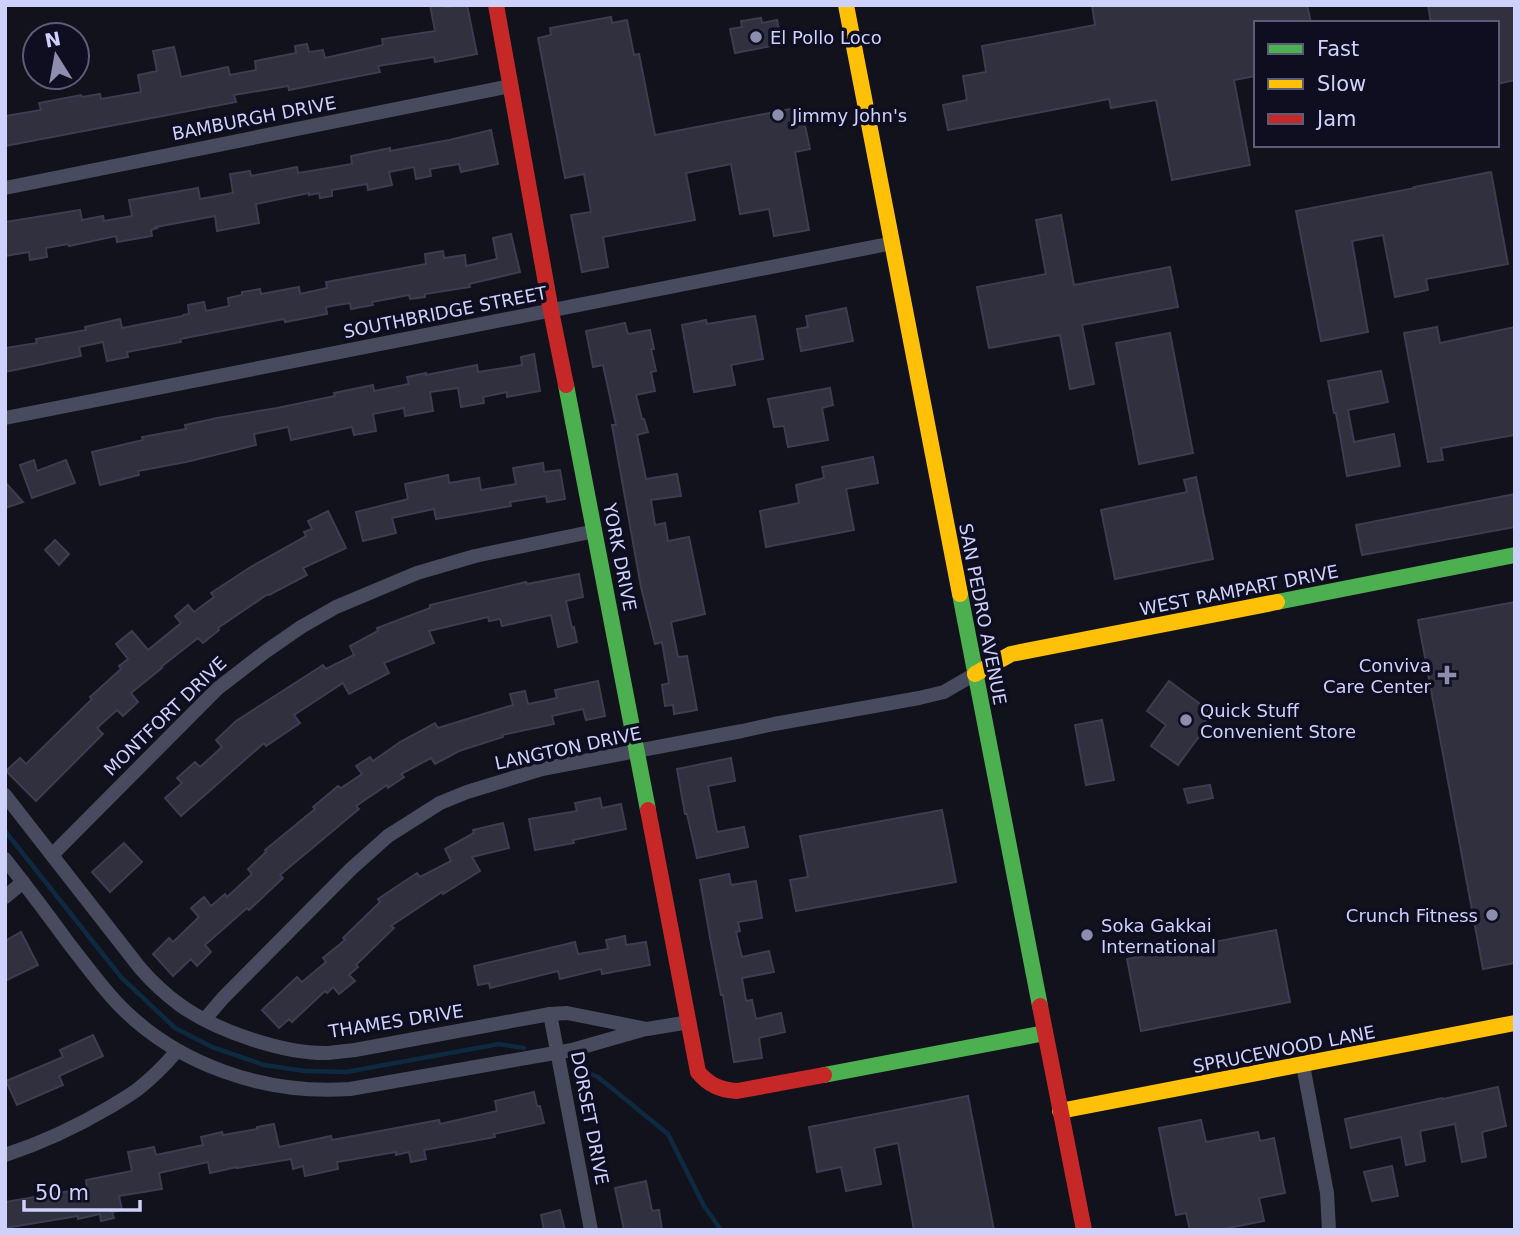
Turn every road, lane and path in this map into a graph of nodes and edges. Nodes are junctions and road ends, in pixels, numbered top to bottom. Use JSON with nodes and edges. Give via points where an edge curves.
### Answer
{"nodes":[{"id":1,"x":496,"y":5,"type":"edge"},
{"id":2,"x":846,"y":5,"type":"edge"},
{"id":3,"x":510,"y":86,"type":"junction"},
{"id":4,"x":5,"y":188,"type":"edge"},
{"id":5,"x":892,"y":243,"type":"junction"},
{"id":6,"x":551,"y":311,"type":"junction"},
{"id":7,"x":5,"y":418,"type":"edge"},
{"id":8,"x":596,"y":531,"type":"junction"},
{"id":9,"x":1515,"y":555,"type":"edge"},
{"id":10,"x":975,"y":674,"type":"junction"},
{"id":11,"x":638,"y":752,"type":"junction"},
{"id":12,"x":5,"y":795,"type":"edge"},
{"id":13,"x":52,"y":855,"type":"junction"},
{"id":14,"x":5,"y":859,"type":"edge"},
{"id":15,"x":23,"y":883,"type":"junction"},
{"id":16,"x":5,"y":897,"type":"edge"},
{"id":17,"x":550,"y":1014,"type":"junction"},
{"id":18,"x":205,"y":1018,"type":"junction"},
{"id":19,"x":689,"y":1022,"type":"junction"},
{"id":20,"x":1515,"y":1023,"type":"edge"},
{"id":21,"x":647,"y":1029,"type":"junction"},
{"id":22,"x":1045,"y":1033,"type":"junction"},
{"id":23,"x":177,"y":1051,"type":"junction"},
{"id":24,"x":558,"y":1052,"type":"junction"},
{"id":25,"x":1303,"y":1065,"type":"junction"},
{"id":26,"x":1060,"y":1111,"type":"junction"},
{"id":27,"x":5,"y":1155,"type":"edge"},
{"id":28,"x":591,"y":1230,"type":"edge"},
{"id":29,"x":1084,"y":1230,"type":"edge"},
{"id":30,"x":1329,"y":1230,"type":"edge"}],
"edges":[{"from":1,"to":3,"type":"street","name":"YORK DRIVE"},
{"from":2,"to":5,"type":"street","name":"SAN PEDRO AVENUE"},
{"from":3,"to":4,"type":"street","name":"BAMBURGH DRIVE"},
{"from":3,"to":6,"type":"street","name":"YORK DRIVE"},
{"from":5,"to":6,"type":"street","name":"SOUTHBRIDGE STREET"},
{"from":5,"to":10,"type":"street","name":"SAN PEDRO AVENUE"},
{"from":6,"to":7,"type":"street","name":"SOUTHBRIDGE STREET"},
{"from":6,"to":8,"type":"street","name":"YORK DRIVE"},
{"from":8,"to":11,"type":"street","name":"YORK DRIVE"},
{"from":8,"to":13,"type":"street","name":"MONTFORT DRIVE","via":[[485,553],[417,573],[301,627],[216,689]]},
{"from":9,"to":10,"type":"street","name":"WEST RAMPART DRIVE","via":[[1011,654]]},
{"from":10,"to":11,"type":"street","name":"LANGTON DRIVE","via":[[944,692],[919,698]]},
{"from":10,"to":22,"type":"street","name":"SAN PEDRO AVENUE"},
{"from":11,"to":18,"type":"street","name":"LANGTON DRIVE","via":[[542,769],[440,803],[388,836],[351,869]]},
{"from":11,"to":19,"type":"street","name":"YORK DRIVE"},
{"from":12,"to":13,"type":"street","name":"THAMES DRIVE"},
{"from":13,"to":18,"type":"street","name":"THAMES DRIVE","via":[[158,988]]},
{"from":14,"to":15,"type":"street","name":"THAMES DRIVE"},
{"from":15,"to":16,"type":"street"},
{"from":15,"to":23,"type":"street","name":"THAMES DRIVE","via":[[117,1003]]},
{"from":17,"to":18,"type":"street","name":"THAMES DRIVE","via":[[326,1053],[263,1044]]},
{"from":17,"to":21,"type":"street","name":"THAMES DRIVE","via":[[567,1013]]},
{"from":17,"to":24,"type":"street","name":"DORSET DRIVE"},
{"from":19,"to":21,"type":"street","name":"THAMES DRIVE"},
{"from":19,"to":22,"type":"street","name":"YORK DRIVE","via":[[698,1072],[709,1085],[726,1091]]},
{"from":20,"to":25,"type":"street","name":"SPRUCEWOOD LANE"},
{"from":21,"to":24,"type":"street","name":"THAMES DRIVE"},
{"from":22,"to":26,"type":"street","name":"SAN PEDRO AVENUE"},
{"from":23,"to":24,"type":"street","name":"THAMES DRIVE","via":[[251,1080],[314,1090],[393,1082]]},
{"from":23,"to":27,"type":"street","via":[[114,1104],[69,1130]]},
{"from":24,"to":28,"type":"street","name":"DORSET DRIVE"},
{"from":25,"to":26,"type":"street","name":"SPRUCEWOOD LANE"},
{"from":25,"to":30,"type":"street","via":[[1327,1193]]},
{"from":26,"to":29,"type":"street","name":"SAN PEDRO AVENUE"}]}
